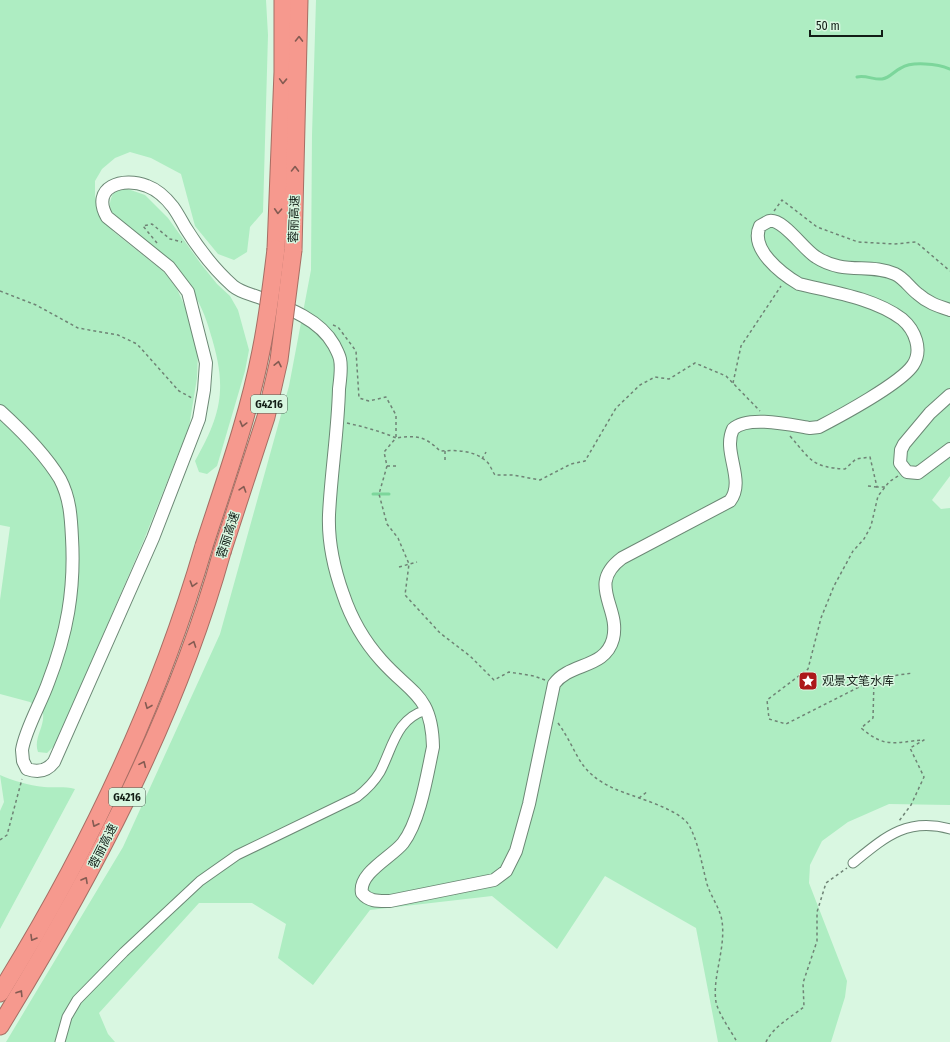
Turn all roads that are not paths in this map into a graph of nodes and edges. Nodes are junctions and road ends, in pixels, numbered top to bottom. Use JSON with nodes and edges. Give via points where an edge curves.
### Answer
{"nodes":[{"id":1,"x":283,"y":0,"type":"edge"},
{"id":2,"x":299,"y":0,"type":"edge"},
{"id":3,"x":285,"y":249,"type":"junction"},
{"id":4,"x":950,"y":310,"type":"edge"},
{"id":5,"x":950,"y":395,"type":"edge"},
{"id":6,"x":0,"y":411,"type":"edge"},
{"id":7,"x":950,"y":449,"type":"edge"},
{"id":8,"x":427,"y":710,"type":"junction"},
{"id":9,"x":950,"y":829,"type":"edge"},
{"id":10,"x":853,"y":863,"type":"road end"},
{"id":11,"x":0,"y":993,"type":"edge"},
{"id":12,"x":0,"y":1026,"type":"edge"},
{"id":13,"x":60,"y":1042,"type":"edge"}],
"edges":[{"from":1,"to":3,"type":"highway","name":"蓉丽高速","number":"G4216","one_way":true},
{"from":3,"to":2,"type":"highway","name":"蓉丽高速","number":"G4216","one_way":true},
{"from":3,"to":11,"type":"highway","name":"蓉丽高速","number":"G4216","one_way":true,"bridge":true,"via":[[241,432],[176,634],[122,766],[65,882]]},
{"from":12,"to":3,"type":"highway","name":"蓉丽高速","number":"G4216","one_way":true,"bridge":true,"via":[[87,877],[140,772],[180,679],[210,596],[266,417],[278,368],[288,297]]},
{"from":4,"to":8,"type":"street","via":[[930,303],[894,274],[849,269],[823,262],[777,222],[766,222],[758,230],[758,242],[772,263],[799,284],[886,310],[908,325],[918,349],[913,365],[906,373],[819,427],[744,422],[733,429],[729,444],[736,490],[730,501],[629,554],[608,572],[605,583],[614,633],[609,649],[596,661],[564,674],[554,684],[530,804],[516,852],[506,871],[494,880],[390,901],[375,901],[362,893],[365,879],[402,844],[414,825],[434,747],[432,723]]},
{"from":5,"to":7,"type":"street","via":[[930,413],[901,450],[900,463],[911,474],[918,473]]},
{"from":6,"to":8,"type":"street","via":[[32,443],[54,470],[65,490],[71,512],[73,566],[69,611],[48,683],[23,744],[22,756],[27,769],[47,769],[54,762],[153,538],[199,418],[202,403],[206,363],[188,292],[169,267],[107,217],[103,206],[104,195],[118,182],[142,183],[163,195],[206,256],[235,288],[309,320],[328,336],[340,359],[329,516],[331,548],[338,579],[348,608],[363,636],[381,660],[413,689]]},
{"from":8,"to":13,"type":"street","via":[[415,714],[404,722],[380,772],[369,787],[357,797],[237,855],[189,889],[77,1000],[67,1017]]},
{"from":9,"to":10,"type":"street","via":[[922,825],[902,829],[884,838]]}]}
